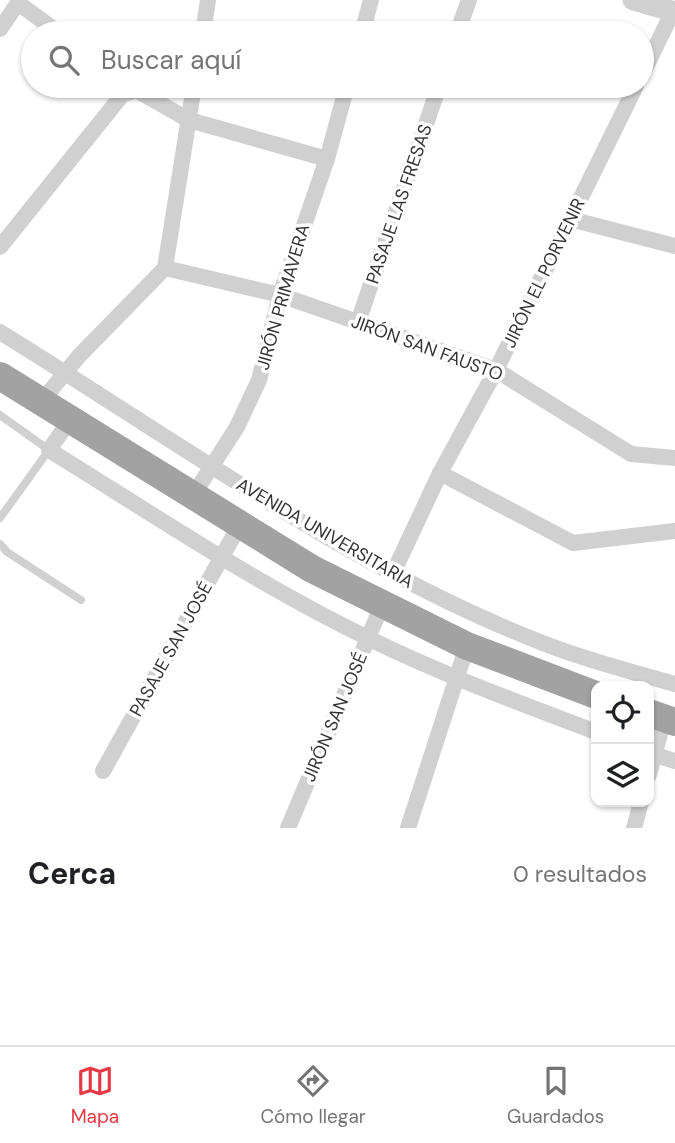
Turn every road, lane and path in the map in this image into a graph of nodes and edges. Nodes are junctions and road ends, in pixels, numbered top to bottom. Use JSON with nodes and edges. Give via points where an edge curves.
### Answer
{"nodes":[{"id":1,"x":208,"y":0,"type":"edge"},
{"id":2,"x":371,"y":0,"type":"edge"},
{"id":3,"x":469,"y":0,"type":"edge"},
{"id":4,"x":633,"y":0,"type":"edge"},
{"id":5,"x":19,"y":1,"type":"edge"},
{"id":6,"x":674,"y":12,"type":"edge"},
{"id":7,"x":44,"y":21,"type":"edge"},
{"id":8,"x":204,"y":21,"type":"edge"},
{"id":9,"x":365,"y":21,"type":"edge"},
{"id":10,"x":461,"y":21,"type":"edge"},
{"id":11,"x":0,"y":29,"type":"edge"},
{"id":12,"x":654,"y":51,"type":"edge"},
{"id":13,"x":120,"y":98,"type":"edge"},
{"id":14,"x":150,"y":98,"type":"edge"},
{"id":15,"x":192,"y":98,"type":"edge"},
{"id":16,"x":344,"y":98,"type":"edge"},
{"id":17,"x":435,"y":98,"type":"edge"},
{"id":18,"x":630,"y":98,"type":"edge"},
{"id":19,"x":189,"y":120,"type":"junction"},
{"id":20,"x":327,"y":159,"type":"junction"},
{"id":21,"x":570,"y":219,"type":"junction"},
{"id":22,"x":675,"y":246,"type":"edge"},
{"id":23,"x":0,"y":247,"type":"edge"},
{"id":24,"x":165,"y":268,"type":"junction"},
{"id":25,"x":280,"y":295,"type":"junction"},
{"id":26,"x":358,"y":322,"type":"junction"},
{"id":27,"x":0,"y":332,"type":"edge"},
{"id":28,"x":496,"y":370,"type":"junction"},
{"id":29,"x":65,"y":372,"type":"junction"},
{"id":30,"x":0,"y":376,"type":"edge"},
{"id":31,"x":41,"y":402,"type":"junction"},
{"id":32,"x":0,"y":415,"type":"edge"},
{"id":33,"x":70,"y":420,"type":"junction"},
{"id":34,"x":49,"y":450,"type":"junction"},
{"id":35,"x":675,"y":458,"type":"edge"},
{"id":36,"x":212,"y":467,"type":"junction"},
{"id":37,"x":440,"y":473,"type":"junction"},
{"id":38,"x":192,"y":497,"type":"junction"},
{"id":39,"x":0,"y":518,"type":"edge"},
{"id":40,"x":239,"y":526,"type":"junction"},
{"id":41,"x":675,"y":531,"type":"edge"},
{"id":42,"x":0,"y":544,"type":"edge"},
{"id":43,"x":222,"y":557,"type":"junction"},
{"id":44,"x":394,"y":571,"type":"junction"},
{"id":45,"x":81,"y":600,"type":"dead end"},
{"id":46,"x":382,"y":606,"type":"junction"},
{"id":47,"x":368,"y":638,"type":"junction"},
{"id":48,"x":467,"y":646,"type":"junction"},
{"id":49,"x":454,"y":678,"type":"junction"},
{"id":50,"x":675,"y":684,"type":"edge"},
{"id":51,"x":591,"y":693,"type":"edge"},
{"id":52,"x":662,"y":718,"type":"edge"},
{"id":53,"x":591,"y":730,"type":"edge"},
{"id":54,"x":654,"y":747,"type":"edge"},
{"id":55,"x":654,"y":755,"type":"edge"},
{"id":56,"x":675,"y":761,"type":"edge"},
{"id":57,"x":103,"y":771,"type":"dead end"},
{"id":58,"x":640,"y":807,"type":"edge"},
{"id":59,"x":288,"y":828,"type":"edge"},
{"id":60,"x":408,"y":828,"type":"edge"},
{"id":61,"x":634,"y":828,"type":"edge"}],
"edges":[{"from":1,"to":8,"type":"street"},
{"from":2,"to":9,"type":"street"},
{"from":3,"to":10,"type":"street"},
{"from":4,"to":6,"type":"street"},
{"from":5,"to":7,"type":"street"},
{"from":5,"to":11,"type":"street"},
{"from":6,"to":12,"type":"street"},
{"from":13,"to":23,"type":"street"},
{"from":14,"to":19,"type":"street"},
{"from":15,"to":19,"type":"street"},
{"from":16,"to":20,"type":"street","name":"JIRÓN PRIMAVERA"},
{"from":17,"to":26,"type":"street","name":"PASAJE LAS FRESAS"},
{"from":18,"to":21,"type":"street","name":"JIRÓN EL PORVENIR"},
{"from":19,"to":20,"type":"street"},
{"from":19,"to":24,"type":"street"},
{"from":20,"to":25,"type":"street","name":"JIRÓN PRIMAVERA"},
{"from":21,"to":22,"type":"street"},
{"from":21,"to":28,"type":"street","name":"JIRÓN EL PORVENIR"},
{"from":24,"to":25,"type":"street","name":"JIRÓN SAN FAUSTO"},
{"from":24,"to":29,"type":"street"},
{"from":25,"to":26,"type":"street","name":"JIRÓN SAN FAUSTO"},
{"from":25,"to":36,"type":"street","name":"JIRÓN PRIMAVERA","via":[[259,380]]},
{"from":26,"to":28,"type":"street","name":"JIRÓN SAN FAUSTO"},
{"from":27,"to":29,"type":"street","name":"AVENIDA UNIVERSITARIA"},
{"from":28,"to":35,"type":"street","name":"JIRÓN SAN FAUSTO","via":[[631,454]]},
{"from":28,"to":37,"type":"street","name":"JIRÓN EL PORVENIR"},
{"from":29,"to":31,"type":"street"},
{"from":29,"to":36,"type":"street","name":"AVENIDA UNIVERSITARIA"},
{"from":30,"to":31,"type":"highway"},
{"from":31,"to":33,"type":"highway"},
{"from":32,"to":34,"type":"lane"},
{"from":33,"to":34,"type":"street"},
{"from":33,"to":38,"type":"highway"},
{"from":34,"to":39,"type":"lane"},
{"from":34,"to":43,"type":"street"},
{"from":36,"to":38,"type":"street","name":"JIRÓN PRIMAVERA"},
{"from":36,"to":44,"type":"street","name":"AVENIDA UNIVERSITARIA"},
{"from":37,"to":41,"type":"street","via":[[573,543]]},
{"from":37,"to":44,"type":"street","name":"JIRÓN EL PORVENIR"},
{"from":38,"to":40,"type":"highway"},
{"from":40,"to":43,"type":"street","name":"PASAJE SAN JOSÉ"},
{"from":40,"to":46,"type":"highway"},
{"from":42,"to":45,"type":"lane"},
{"from":43,"to":47,"type":"street"},
{"from":43,"to":57,"type":"street","name":"PASAJE SAN JOSÉ"},
{"from":44,"to":50,"type":"street","name":"AVENIDA UNIVERSITARIA","via":[[548,645]]},
{"from":46,"to":47,"type":"street","name":"JIRÓN SAN JOSÉ"},
{"from":46,"to":48,"type":"highway"},
{"from":47,"to":49,"type":"street"},
{"from":47,"to":59,"type":"street","name":"JIRÓN SAN JOSÉ"},
{"from":48,"to":49,"type":"street"},
{"from":48,"to":51,"type":"highway"},
{"from":49,"to":53,"type":"street"},
{"from":49,"to":60,"type":"street"},
{"from":52,"to":54,"type":"street"},
{"from":55,"to":56,"type":"street"},
{"from":58,"to":61,"type":"street"}]}
